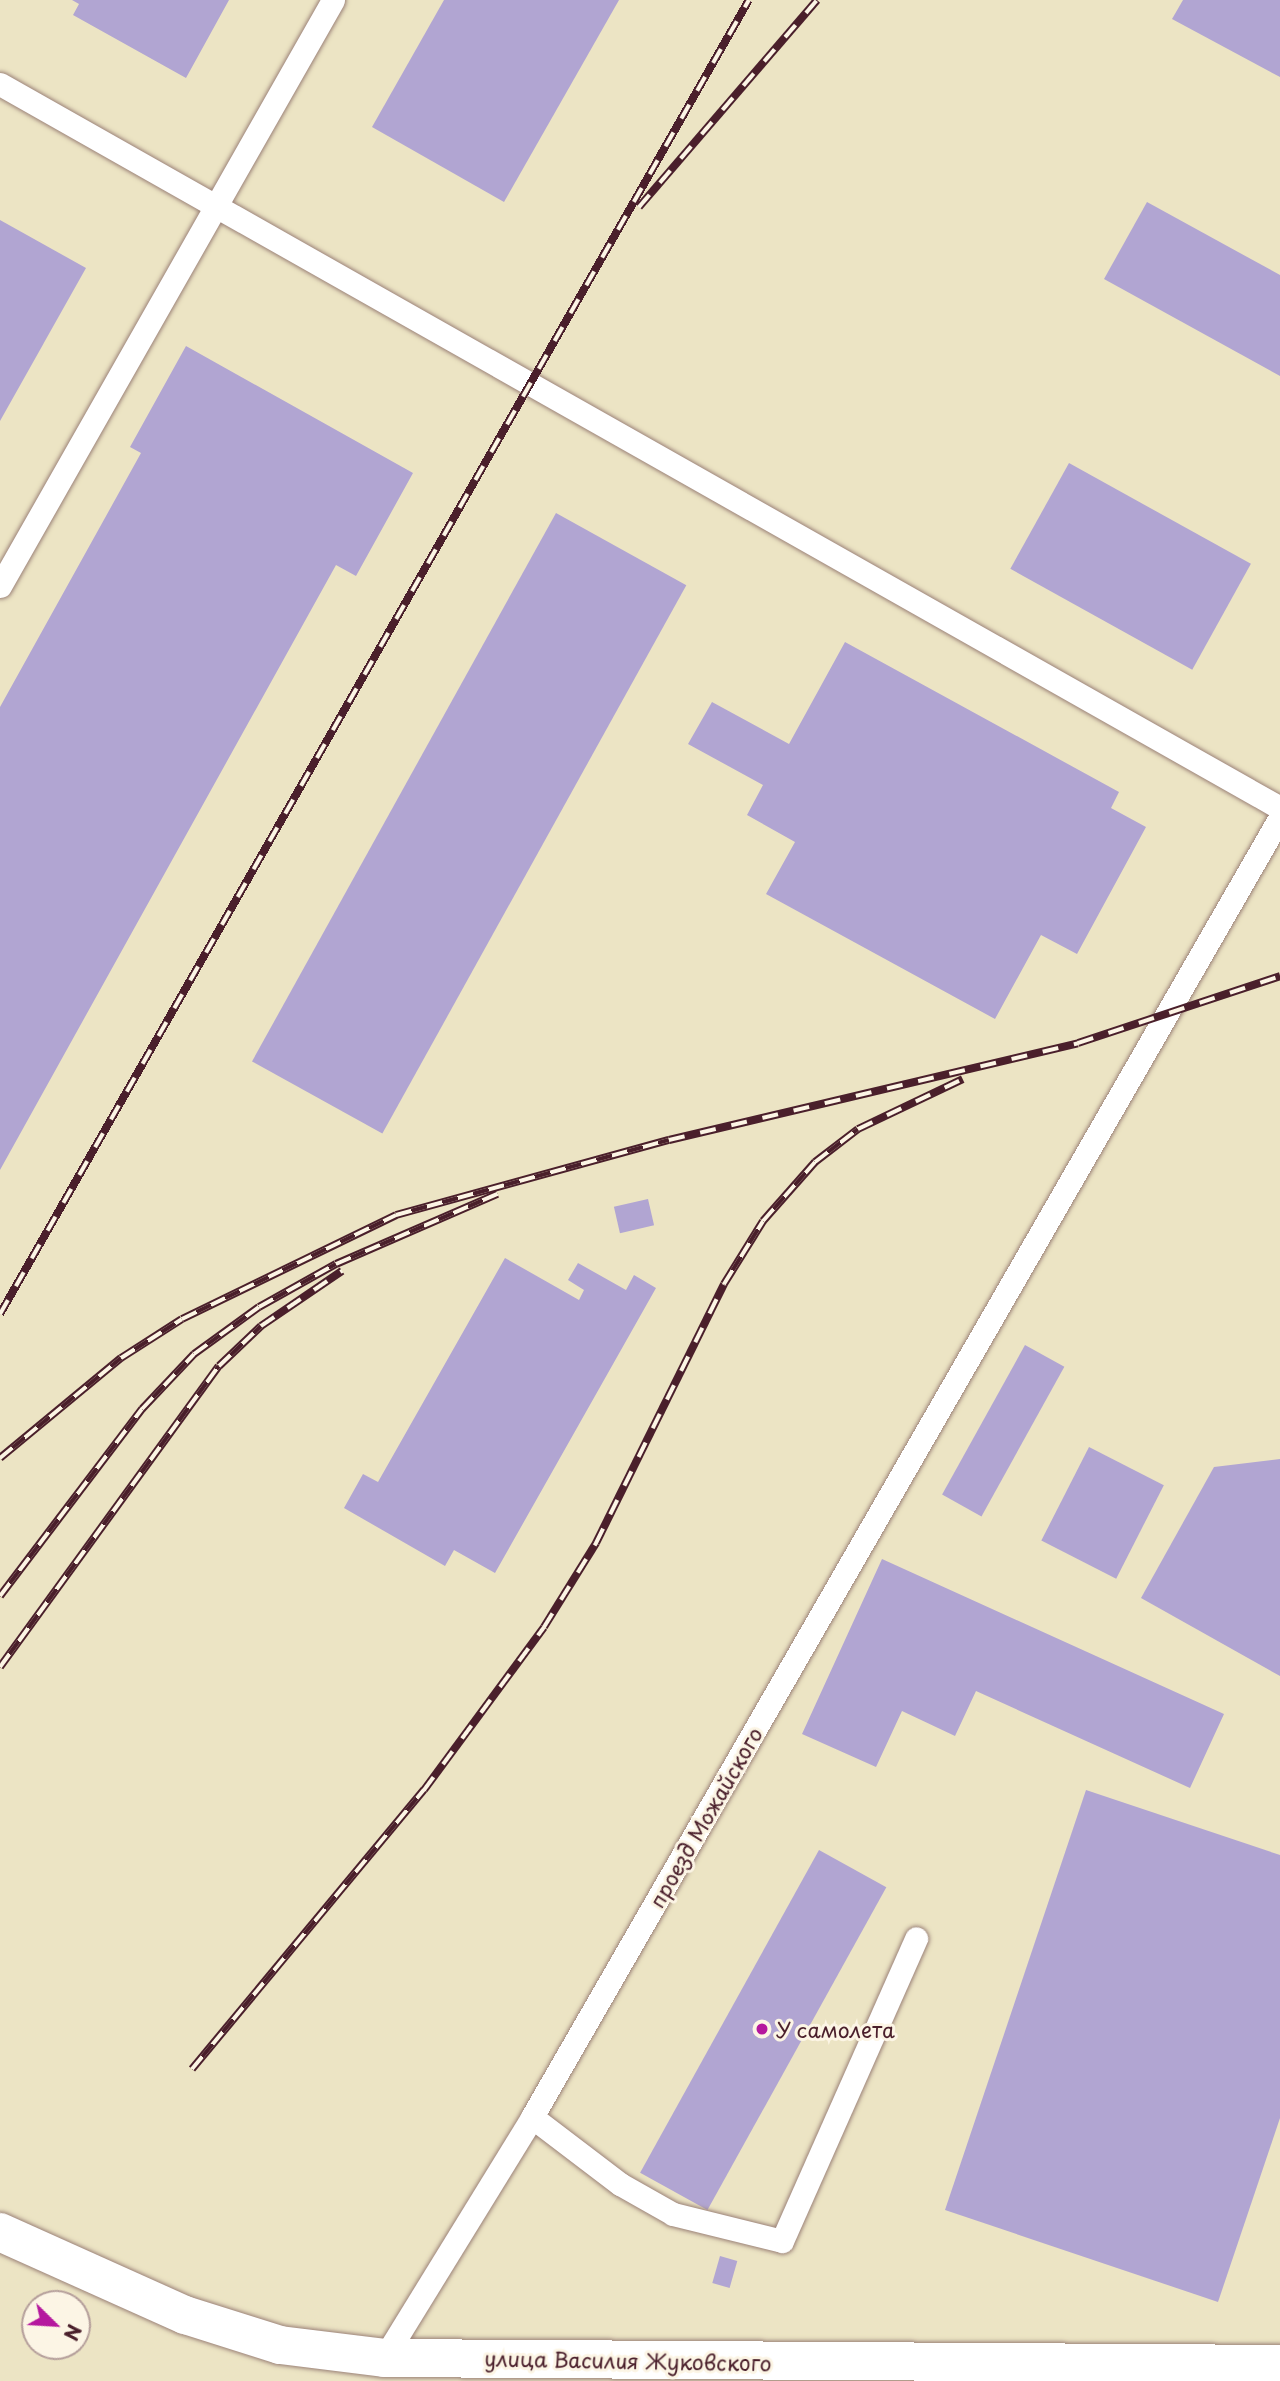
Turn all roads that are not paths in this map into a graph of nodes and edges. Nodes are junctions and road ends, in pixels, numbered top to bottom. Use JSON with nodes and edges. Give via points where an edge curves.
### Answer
{"nodes":[{"id":1,"x":333,"y":0,"type":"edge"},
{"id":2,"x":0,"y":83,"type":"edge"},
{"id":3,"x":216,"y":206,"type":"junction"},
{"id":4,"x":0,"y":586,"type":"edge"},
{"id":5,"x":1280,"y":808,"type":"edge"},
{"id":6,"x":1280,"y":817,"type":"edge"},
{"id":7,"x":916,"y":1938,"type":"dead end"},
{"id":8,"x":532,"y":2117,"type":"junction"},
{"id":9,"x":0,"y":2232,"type":"edge"},
{"id":10,"x":1280,"y":2364,"type":"edge"},
{"id":11,"x":375,"y":2369,"type":"edge"}],
"edges":[{"from":1,"to":3,"type":"lane"},
{"from":2,"to":3,"type":"lane"},
{"from":3,"to":4,"type":"lane"},
{"from":3,"to":5,"type":"lane"},
{"from":6,"to":8,"type":"lane","name":"проезд Можайского"},
{"from":7,"to":8,"type":"lane","via":[[782,2241],[673,2214],[620,2184]]},
{"from":8,"to":11,"type":"lane","name":"проезд Можайского"},
{"from":9,"to":11,"type":"street","name":"улица Василия Жуковского","via":[[185,2315]]},
{"from":10,"to":11,"type":"street","name":"улица Василия Жуковского"}]}
